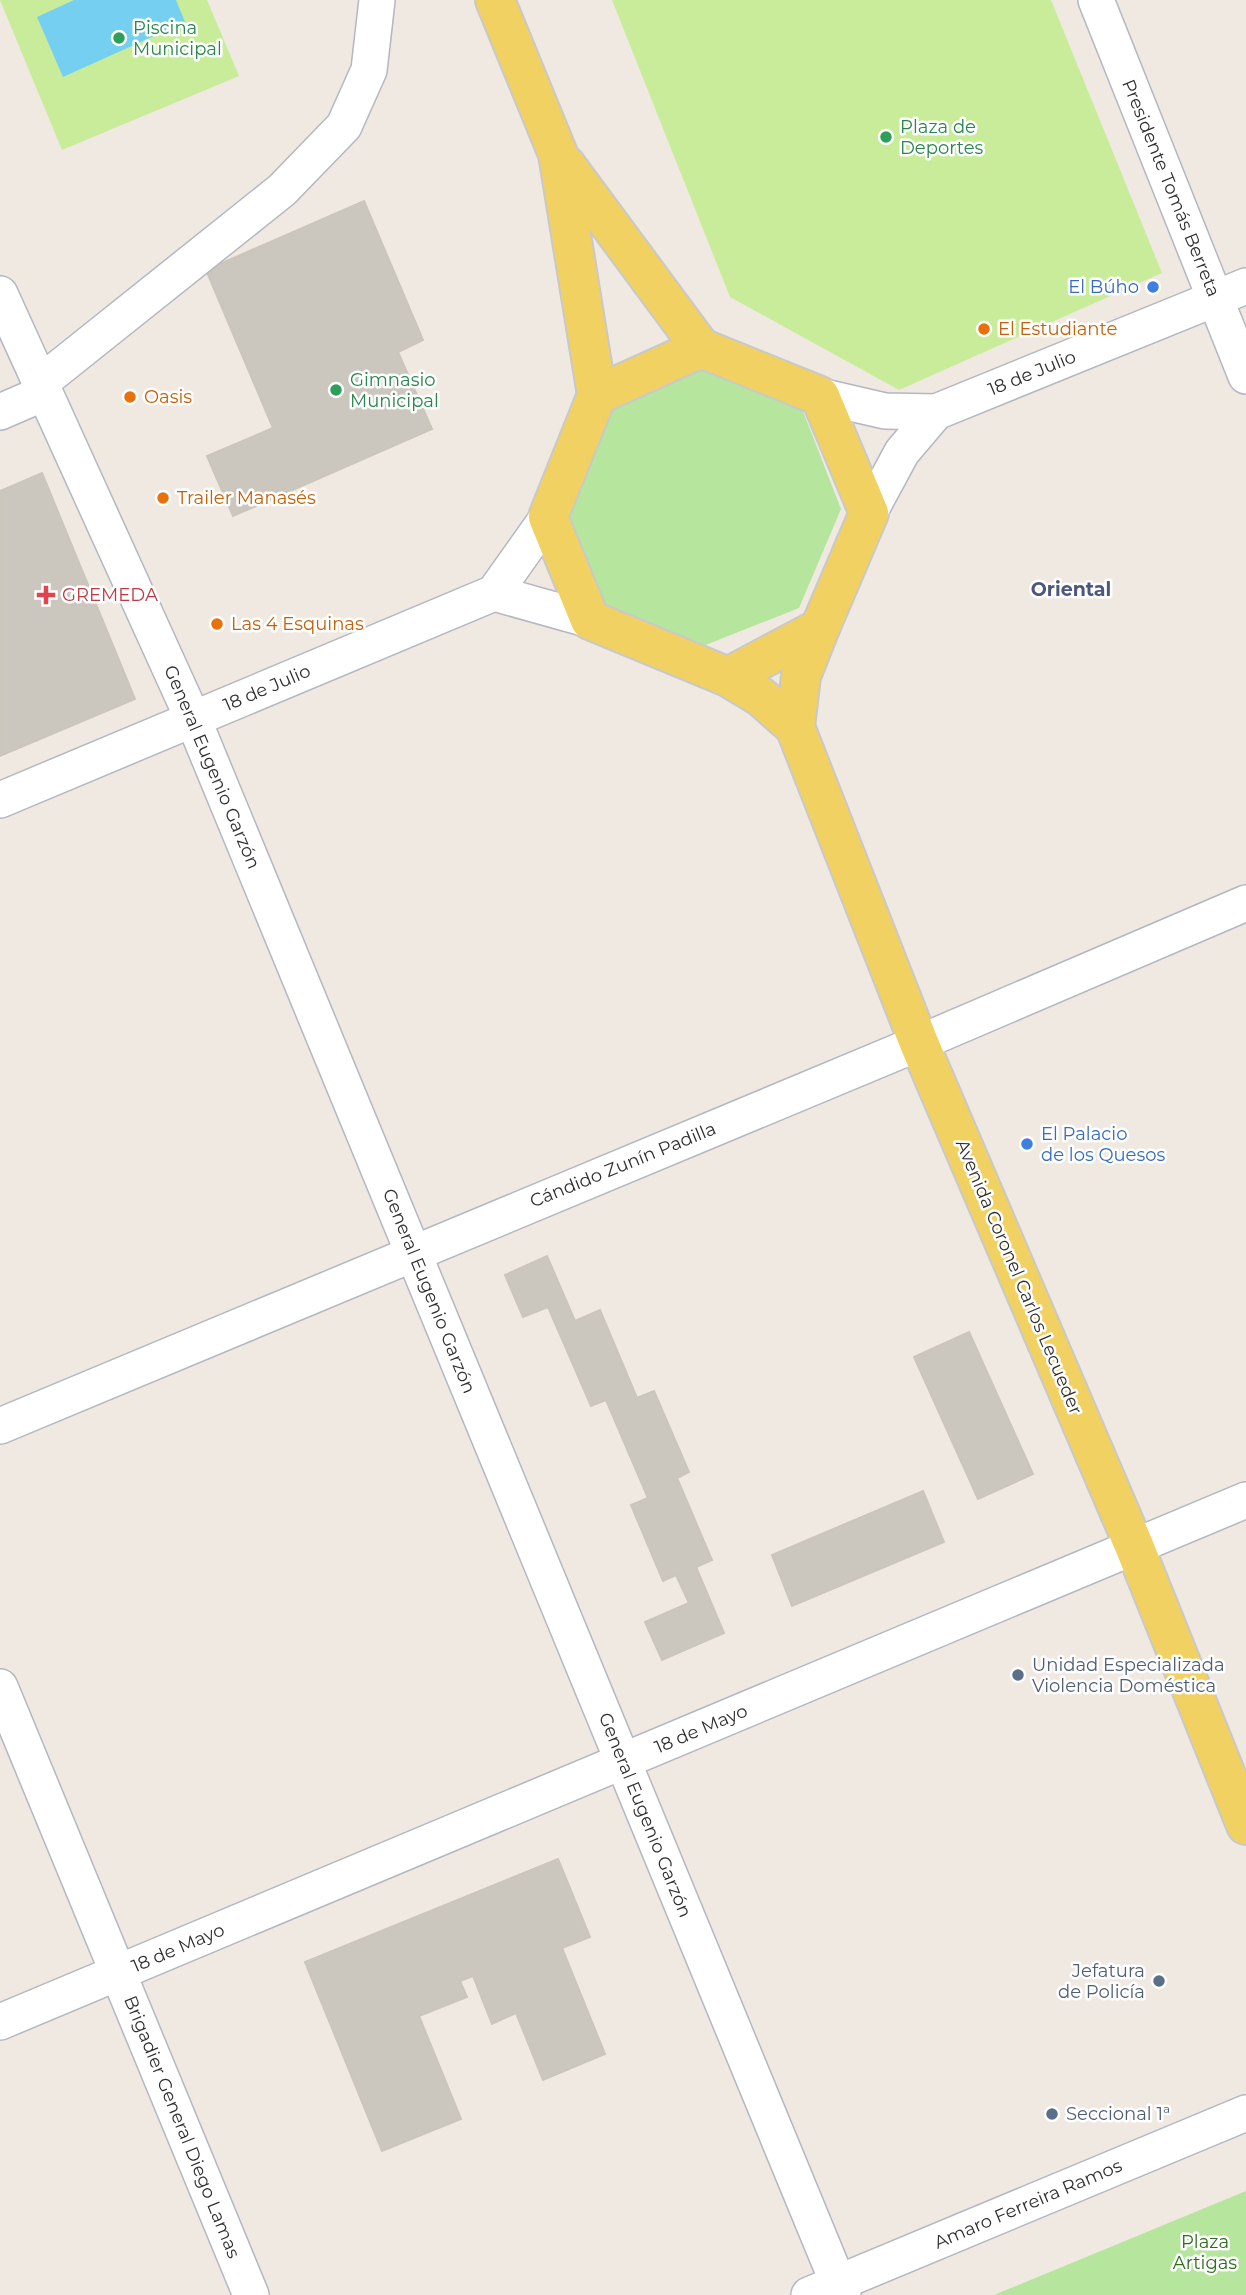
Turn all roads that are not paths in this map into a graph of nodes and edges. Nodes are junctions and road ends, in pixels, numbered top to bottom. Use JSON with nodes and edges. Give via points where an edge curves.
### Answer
{"nodes":[{"id":1,"x":377,"y":0,"type":"edge"},
{"id":2,"x":495,"y":0,"type":"edge"},
{"id":3,"x":1096,"y":0,"type":"edge"},
{"id":4,"x":558,"y":154,"type":"junction"},
{"id":5,"x":1231,"y":292,"type":"edge"},
{"id":6,"x":0,"y":294,"type":"edge"},
{"id":7,"x":701,"y":348,"type":"junction"},
{"id":8,"x":1246,"y":376,"type":"edge"},
{"id":9,"x":41,"y":388,"type":"junction"},
{"id":10,"x":597,"y":395,"type":"junction"},
{"id":11,"x":820,"y":396,"type":"junction"},
{"id":12,"x":0,"y":412,"type":"edge"},
{"id":13,"x":936,"y":412,"type":"junction"},
{"id":14,"x":869,"y":513,"type":"junction"},
{"id":15,"x":548,"y":517,"type":"junction"},
{"id":16,"x":494,"y":593,"type":"junction"},
{"id":17,"x":590,"y":620,"type":"junction"},
{"id":18,"x":820,"y":628,"type":"junction"},
{"id":19,"x":728,"y":677,"type":"junction"},
{"id":20,"x":193,"y":719,"type":"junction"},
{"id":21,"x":795,"y":727,"type":"junction"},
{"id":22,"x":0,"y":800,"type":"edge"},
{"id":23,"x":1246,"y":903,"type":"edge"},
{"id":24,"x":919,"y":1043,"type":"junction"},
{"id":25,"x":413,"y":1252,"type":"junction"},
{"id":26,"x":0,"y":1426,"type":"edge"},
{"id":27,"x":1246,"y":1500,"type":"edge"},
{"id":28,"x":1135,"y":1548,"type":"junction"},
{"id":29,"x":0,"y":1687,"type":"edge"},
{"id":30,"x":623,"y":1762,"type":"junction"},
{"id":31,"x":1246,"y":1825,"type":"edge"},
{"id":32,"x":118,"y":1972,"type":"junction"},
{"id":33,"x":0,"y":2022,"type":"edge"},
{"id":34,"x":1246,"y":2113,"type":"edge"},
{"id":35,"x":830,"y":2291,"type":"edge"},
{"id":36,"x":251,"y":2295,"type":"edge"}],
"edges":[{"from":1,"to":9,"type":"street","via":[[369,71],[344,126],[282,190]]},
{"from":2,"to":4,"type":"main road"},
{"from":3,"to":5,"type":"street","name":"Presidente Tomás Berreta"},
{"from":4,"to":7,"type":"main road"},
{"from":4,"to":10,"type":"main road"},
{"from":5,"to":8,"type":"street","name":"Presidente Tomás Berreta"},
{"from":5,"to":13,"type":"street","name":"18 de Julio"},
{"from":6,"to":9,"type":"street","name":"General Eugenio Garzón"},
{"from":7,"to":10,"type":"main road"},
{"from":7,"to":11,"type":"main road"},
{"from":9,"to":12,"type":"street"},
{"from":9,"to":20,"type":"street","name":"General Eugenio Garzón"},
{"from":10,"to":15,"type":"main road"},
{"from":11,"to":13,"type":"street","name":"18 de Julio","via":[[885,411]]},
{"from":11,"to":14,"type":"main road"},
{"from":13,"to":14,"type":"street","name":"18 de Julio","via":[[902,452]]},
{"from":14,"to":18,"type":"main road","name":"Avenida Coronel Carlos Lecueder"},
{"from":15,"to":16,"type":"street"},
{"from":15,"to":17,"type":"main road"},
{"from":16,"to":17,"type":"street"},
{"from":16,"to":20,"type":"street","name":"18 de Julio"},
{"from":17,"to":19,"type":"main road","name":"Avenida Coronel Carlos Lecueder"},
{"from":18,"to":19,"type":"main road"},
{"from":18,"to":21,"type":"main road","name":"Avenida Coronel Carlos Lecueder","via":[[801,676]]},
{"from":19,"to":21,"type":"main road","name":"Avenida Coronel Carlos Lecueder","via":[[761,696]]},
{"from":20,"to":22,"type":"street","name":"18 de Julio"},
{"from":20,"to":25,"type":"street","name":"General Eugenio Garzón"},
{"from":21,"to":24,"type":"main road","name":"Avenida Coronel Carlos Lecueder"},
{"from":23,"to":24,"type":"street","name":"Cándido Zunín Padilla"},
{"from":24,"to":25,"type":"street","name":"Cándido Zunín Padilla"},
{"from":24,"to":28,"type":"main road","name":"Avenida Coronel Carlos Lecueder"},
{"from":25,"to":26,"type":"street","name":"Cándido Zunín Padilla"},
{"from":25,"to":30,"type":"street","name":"General Eugenio Garzón"},
{"from":27,"to":28,"type":"street","name":"18 de Mayo"},
{"from":28,"to":30,"type":"street","name":"18 de Mayo"},
{"from":28,"to":31,"type":"main road","name":"Avenida Coronel Carlos Lecueder"},
{"from":29,"to":32,"type":"street","name":"Brigadier General Diego Lamas"},
{"from":30,"to":32,"type":"street","name":"18 de Mayo"},
{"from":30,"to":35,"type":"street","name":"General Eugenio Garzón"},
{"from":32,"to":33,"type":"street","name":"18 de Mayo"},
{"from":32,"to":36,"type":"street","name":"Brigadier General Diego Lamas"},
{"from":34,"to":35,"type":"street","name":"Amaro Ferreira Ramos"}]}
